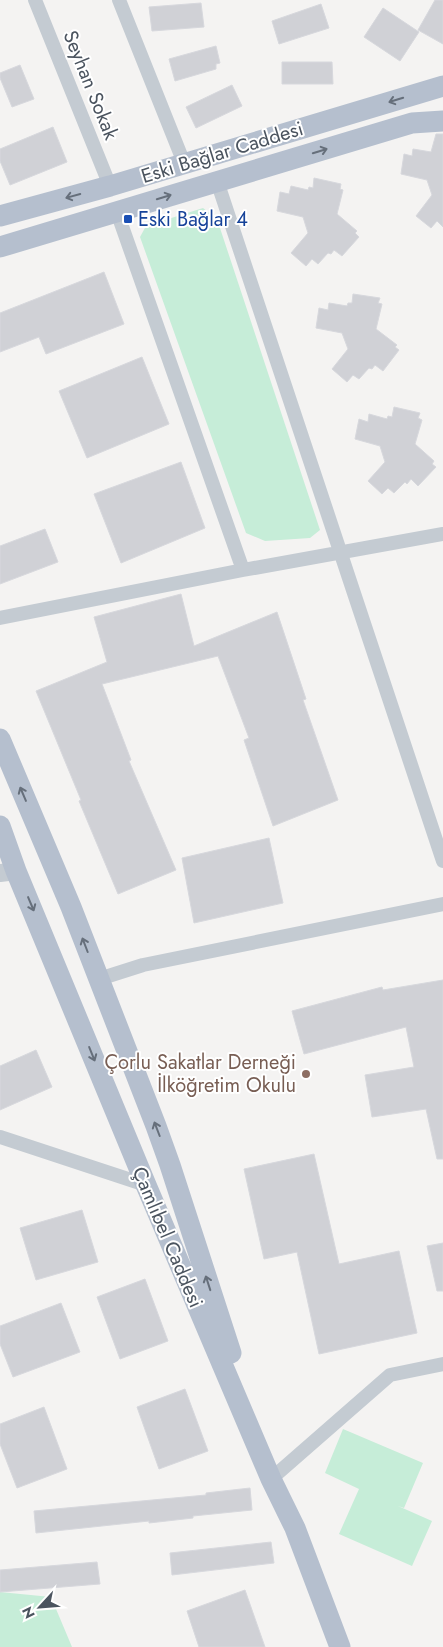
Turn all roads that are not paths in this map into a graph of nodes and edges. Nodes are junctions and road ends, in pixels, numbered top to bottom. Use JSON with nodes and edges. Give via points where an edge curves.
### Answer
{"nodes":[{"id":1,"x":35,"y":0,"type":"edge"},
{"id":2,"x":119,"y":0,"type":"edge"},
{"id":3,"x":443,"y":86,"type":"edge"},
{"id":4,"x":443,"y":121,"type":"edge"},
{"id":5,"x":184,"y":163,"type":"junction"},
{"id":6,"x":217,"y":182,"type":"junction"},
{"id":7,"x":110,"y":186,"type":"junction"},
{"id":8,"x":117,"y":212,"type":"junction"},
{"id":9,"x":0,"y":216,"type":"edge"},
{"id":10,"x":0,"y":247,"type":"edge"},
{"id":11,"x":443,"y":534,"type":"edge"},
{"id":12,"x":341,"y":553,"type":"junction"},
{"id":13,"x":243,"y":570,"type":"junction"},
{"id":14,"x":0,"y":618,"type":"edge"},
{"id":15,"x":0,"y":739,"type":"edge"},
{"id":16,"x":0,"y":826,"type":"edge"},
{"id":17,"x":443,"y":861,"type":"edge"},
{"id":18,"x":8,"y":872,"type":"edge"},
{"id":19,"x":443,"y":904,"type":"edge"},
{"id":20,"x":99,"y":979,"type":"junction"},
{"id":21,"x":0,"y":1137,"type":"edge"},
{"id":22,"x":146,"y":1185,"type":"junction"},
{"id":23,"x":443,"y":1364,"type":"edge"},
{"id":24,"x":271,"y":1479,"type":"junction"},
{"id":25,"x":340,"y":1647,"type":"edge"}],
"edges":[{"from":1,"to":7,"type":"street","name":"Seyhan Sokak"},
{"from":2,"to":5,"type":"street"},
{"from":3,"to":5,"type":"main road","name":"Eski Bağlar Caddesi","one_way":true},
{"from":6,"to":4,"type":"main road","name":"Eski Bağlar Caddesi","one_way":true,"via":[[412,123]]},
{"from":5,"to":7,"type":"main road","name":"Eski Bağlar Caddesi"},
{"from":8,"to":6,"type":"main road","name":"Eski Bağlar Caddesi","one_way":true},
{"from":6,"to":12,"type":"street"},
{"from":7,"to":9,"type":"main road","name":"Eski Bağlar Caddesi","one_way":true},
{"from":8,"to":10,"type":"main road","name":"Eski Bağlar Caddesi"},
{"from":8,"to":13,"type":"street"},
{"from":11,"to":12,"type":"street"},
{"from":12,"to":13,"type":"street"},
{"from":12,"to":17,"type":"street"},
{"from":13,"to":14,"type":"street"},
{"from":20,"to":15,"type":"main road","one_way":true},
{"from":16,"to":18,"type":"main road","name":"Çamlıbel Caddesi"},
{"from":18,"to":22,"type":"main road","name":"Çamlıbel Caddesi","one_way":true},
{"from":19,"to":20,"type":"street","via":[[143,964]]},
{"from":24,"to":20,"type":"main road","one_way":true,"via":[[170,1166]]},
{"from":21,"to":22,"type":"street"},
{"from":22,"to":24,"type":"main road","name":"Çamlıbel Caddesi"},
{"from":23,"to":24,"type":"street","via":[[390,1375]]},
{"from":24,"to":25,"type":"main road","name":"Çamlıbel Caddesi","via":[[295,1528]]}]}
